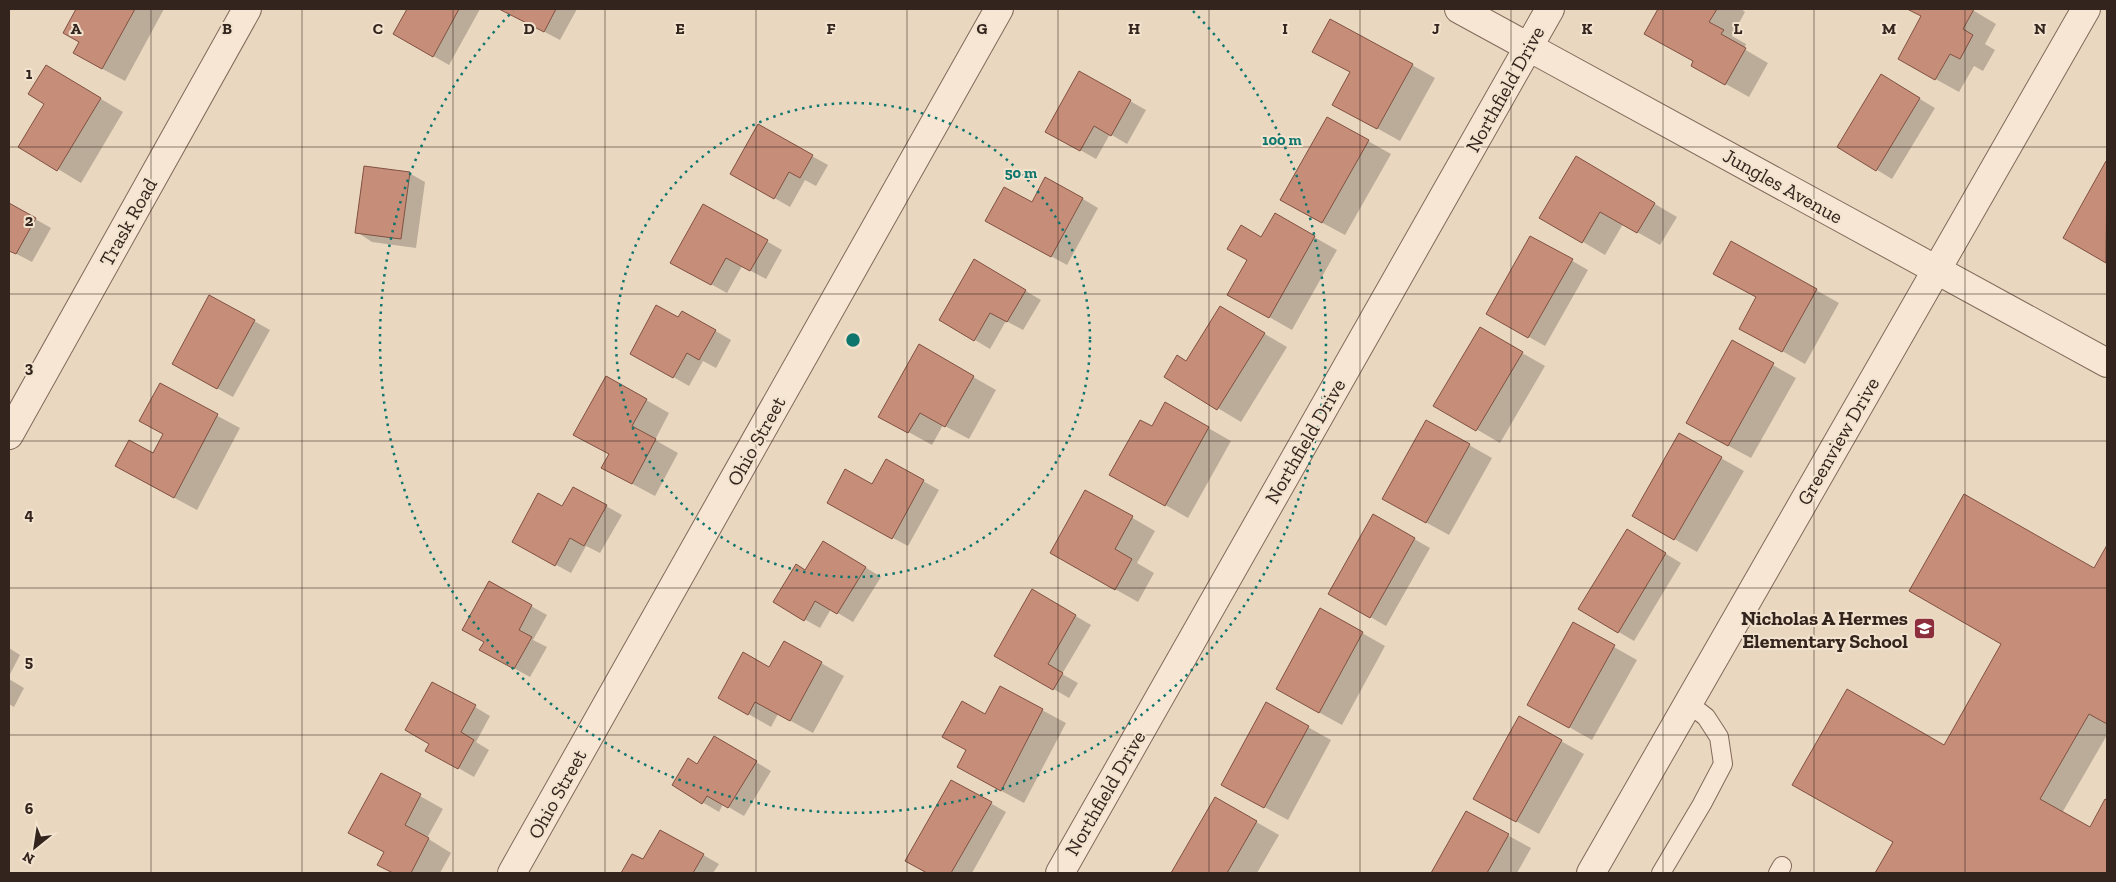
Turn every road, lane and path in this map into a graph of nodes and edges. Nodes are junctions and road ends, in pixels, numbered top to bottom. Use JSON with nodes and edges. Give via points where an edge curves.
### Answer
{"nodes":[{"id":1,"x":247,"y":9,"type":"edge"},
{"id":2,"x":999,"y":9,"type":"edge"},
{"id":3,"x":1459,"y":9,"type":"edge"},
{"id":4,"x":1550,"y":9,"type":"edge"},
{"id":5,"x":2086,"y":9,"type":"edge"},
{"id":6,"x":1528,"y":47,"type":"junction"},
{"id":7,"x":1936,"y":271,"type":"junction"},
{"id":8,"x":2107,"y":363,"type":"edge"},
{"id":9,"x":9,"y":435,"type":"edge"},
{"id":10,"x":1688,"y":703,"type":"junction"},
{"id":11,"x":512,"y":873,"type":"edge"},
{"id":12,"x":1060,"y":873,"type":"edge"},
{"id":13,"x":1591,"y":873,"type":"edge"},
{"id":14,"x":1661,"y":873,"type":"edge"}],
"edges":[{"from":1,"to":9,"type":"street","name":"Trask Road"},
{"from":2,"to":11,"type":"street","name":"Ohio Street"},
{"from":3,"to":6,"type":"street","name":"Jungles Avenue"},
{"from":4,"to":6,"type":"street","name":"Northfield Drive"},
{"from":5,"to":7,"type":"street","name":"Greenview Drive"},
{"from":6,"to":7,"type":"street","name":"Jungles Avenue"},
{"from":6,"to":12,"type":"street","name":"Northfield Drive"},
{"from":7,"to":8,"type":"street","name":"Jungles Avenue"},
{"from":7,"to":10,"type":"street","name":"Greenview Drive"},
{"from":10,"to":13,"type":"street","name":"Greenview Drive"},
{"from":10,"to":14,"type":"lane","via":[[1706,716],[1720,737],[1723,764]]}]}
